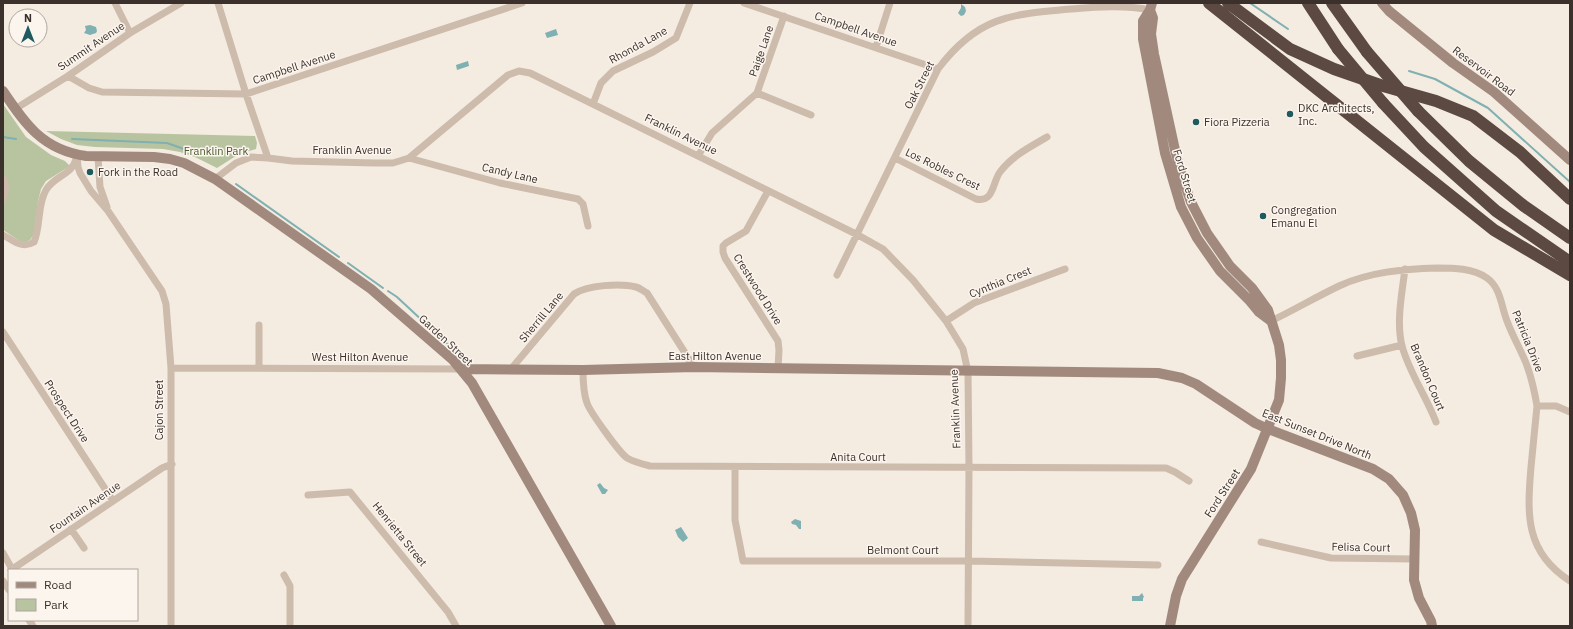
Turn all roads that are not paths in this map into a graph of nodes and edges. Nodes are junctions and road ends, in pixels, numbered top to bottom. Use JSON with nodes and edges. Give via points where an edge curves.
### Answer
{"nodes":[{"id":1,"x":115,"y":3,"type":"edge"},
{"id":2,"x":181,"y":3,"type":"edge"},
{"id":3,"x":218,"y":3,"type":"edge"},
{"id":4,"x":522,"y":3,"type":"edge"},
{"id":5,"x":690,"y":3,"type":"edge"},
{"id":6,"x":744,"y":3,"type":"edge"},
{"id":7,"x":890,"y":3,"type":"edge"},
{"id":8,"x":1209,"y":3,"type":"edge"},
{"id":9,"x":1228,"y":3,"type":"edge"},
{"id":10,"x":1308,"y":3,"type":"edge"},
{"id":11,"x":1332,"y":3,"type":"edge"},
{"id":12,"x":1382,"y":3,"type":"edge"},
{"id":13,"x":1151,"y":7,"type":"edge"},
{"id":14,"x":784,"y":16,"type":"junction"},
{"id":15,"x":130,"y":33,"type":"junction"},
{"id":16,"x":876,"y":47,"type":"junction"},
{"id":17,"x":938,"y":69,"type":"junction"},
{"id":18,"x":68,"y":76,"type":"junction"},
{"id":19,"x":3,"y":91,"type":"edge"},
{"id":20,"x":757,"y":93,"type":"junction"},
{"id":21,"x":246,"y":94,"type":"junction"},
{"id":22,"x":593,"y":104,"type":"junction"},
{"id":23,"x":15,"y":109,"type":"junction"},
{"id":24,"x":811,"y":115,"type":"dead end"},
{"id":25,"x":1159,"y":119,"type":"junction"},
{"id":26,"x":1047,"y":137,"type":"dead end"},
{"id":27,"x":1175,"y":150,"type":"junction"},
{"id":28,"x":77,"y":155,"type":"junction"},
{"id":29,"x":698,"y":156,"type":"junction"},
{"id":30,"x":98,"y":157,"type":"junction"},
{"id":31,"x":268,"y":158,"type":"junction"},
{"id":32,"x":409,"y":158,"type":"junction"},
{"id":33,"x":895,"y":158,"type":"junction"},
{"id":34,"x":1570,"y":160,"type":"edge"},
{"id":35,"x":3,"y":178,"type":"edge"},
{"id":36,"x":215,"y":179,"type":"junction"},
{"id":37,"x":768,"y":191,"type":"junction"},
{"id":38,"x":1570,"y":199,"type":"edge"},
{"id":39,"x":3,"y":200,"type":"edge"},
{"id":40,"x":108,"y":211,"type":"junction"},
{"id":41,"x":588,"y":226,"type":"dead end"},
{"id":42,"x":858,"y":235,"type":"junction"},
{"id":43,"x":3,"y":236,"type":"edge"},
{"id":44,"x":1570,"y":238,"type":"edge"},
{"id":45,"x":1570,"y":262,"type":"edge"},
{"id":46,"x":1065,"y":269,"type":"dead end"},
{"id":47,"x":1405,"y":269,"type":"junction"},
{"id":48,"x":837,"y":275,"type":"dead end"},
{"id":49,"x":1570,"y":275,"type":"edge"},
{"id":50,"x":946,"y":321,"type":"junction"},
{"id":51,"x":1271,"y":321,"type":"junction"},
{"id":52,"x":259,"y":325,"type":"dead end"},
{"id":53,"x":3,"y":332,"type":"edge"},
{"id":54,"x":1402,"y":345,"type":"junction"},
{"id":55,"x":1356,"y":356,"type":"dead end"},
{"id":56,"x":694,"y":367,"type":"junction"},
{"id":57,"x":171,"y":368,"type":"junction"},
{"id":58,"x":259,"y":368,"type":"junction"},
{"id":59,"x":778,"y":368,"type":"junction"},
{"id":60,"x":462,"y":369,"type":"junction"},
{"id":61,"x":512,"y":369,"type":"junction"},
{"id":62,"x":582,"y":370,"type":"junction"},
{"id":63,"x":968,"y":372,"type":"junction"},
{"id":64,"x":1537,"y":406,"type":"junction"},
{"id":65,"x":1570,"y":412,"type":"edge"},
{"id":66,"x":1436,"y":422,"type":"dead end"},
{"id":67,"x":1268,"y":429,"type":"junction"},
{"id":68,"x":172,"y":464,"type":"junction"},
{"id":69,"x":735,"y":467,"type":"junction"},
{"id":70,"x":969,"y":468,"type":"junction"},
{"id":71,"x":1189,"y":481,"type":"dead end"},
{"id":72,"x":308,"y":495,"type":"dead end"},
{"id":73,"x":113,"y":501,"type":"junction"},
{"id":74,"x":71,"y":529,"type":"junction"},
{"id":75,"x":1261,"y":542,"type":"dead end"},
{"id":76,"x":84,"y":548,"type":"dead end"},
{"id":77,"x":3,"y":553,"type":"edge"},
{"id":78,"x":1414,"y":559,"type":"junction"},
{"id":79,"x":969,"y":561,"type":"junction"},
{"id":80,"x":1158,"y":565,"type":"dead end"},
{"id":81,"x":11,"y":569,"type":"edge"},
{"id":82,"x":12,"y":569,"type":"edge"},
{"id":83,"x":284,"y":575,"type":"dead end"},
{"id":84,"x":1570,"y":581,"type":"edge"},
{"id":85,"x":171,"y":626,"type":"edge"},
{"id":86,"x":290,"y":626,"type":"edge"},
{"id":87,"x":456,"y":626,"type":"edge"},
{"id":88,"x":611,"y":626,"type":"edge"},
{"id":89,"x":968,"y":626,"type":"edge"},
{"id":90,"x":1170,"y":626,"type":"edge"},
{"id":91,"x":1432,"y":626,"type":"edge"}],
"edges":[{"from":1,"to":15,"type":"street"},
{"from":2,"to":15,"type":"street","name":"Summit Avenue"},
{"from":3,"to":21,"type":"street"},
{"from":4,"to":21,"type":"street","name":"Campbell Avenue"},
{"from":5,"to":22,"type":"street","name":"Rhonda Lane","via":[[676,38],[613,71],[601,83]]},
{"from":6,"to":14,"type":"street","name":"Campbell Avenue"},
{"from":7,"to":16,"type":"street"},
{"from":8,"to":49,"type":"highway","via":[[1494,230]]},
{"from":9,"to":38,"type":"highway","via":[[1290,49],[1341,71],[1436,101],[1474,116],[1520,152]]},
{"from":10,"to":45,"type":"highway","bridge":true,"via":[[1338,49],[1424,147],[1496,211]]},
{"from":11,"to":44,"type":"highway","bridge":true,"via":[[1367,52],[1418,111],[1469,161],[1524,206]]},
{"from":12,"to":34,"type":"street","name":"Reservoir Road","via":[[1453,63],[1494,92]]},
{"from":13,"to":17,"type":"street","name":"Oak Street","via":[[1108,6],[1002,18],[983,27],[956,46]]},
{"from":13,"to":25,"type":"street","name":"Ford Street","via":[[1143,21],[1142,39]]},
{"from":13,"to":27,"type":"street","name":"Ford Street","via":[[1154,54]]},
{"from":14,"to":16,"type":"street","name":"Campbell Avenue"},
{"from":14,"to":20,"type":"street","name":"Paige Lane"},
{"from":15,"to":18,"type":"street","name":"Summit Avenue"},
{"from":16,"to":17,"type":"street","name":"Campbell Avenue"},
{"from":17,"to":33,"type":"street","name":"Oak Street"},
{"from":18,"to":21,"type":"street","name":"Campbell Avenue","via":[[102,92]]},
{"from":18,"to":23,"type":"street","name":"Summit Avenue"},
{"from":19,"to":23,"type":"street"},
{"from":20,"to":24,"type":"street","name":"Paige Lane"},
{"from":20,"to":29,"type":"street","name":"Paige Lane","via":[[712,133]]},
{"from":21,"to":31,"type":"street"},
{"from":22,"to":29,"type":"street","name":"Franklin Avenue"},
{"from":22,"to":32,"type":"street","name":"Franklin Avenue","via":[[530,73],[519,71],[508,74]]},
{"from":23,"to":28,"type":"street","via":[[36,134],[53,146]]},
{"from":25,"to":27,"type":"street","via":[[1165,124],[1169,146]]},
{"from":25,"to":51,"type":"street","name":"Ford Street","via":[[1172,181],[1181,207],[1197,238],[1220,271]]},
{"from":26,"to":33,"type":"street","name":"Los Robles Crest","via":[[1011,159],[998,174],[990,194],[982,200]]},
{"from":27,"to":51,"type":"street","name":"Ford Street","via":[[1191,202],[1207,233],[1230,266],[1252,288],[1268,310]]},
{"from":28,"to":30,"type":"street"},
{"from":28,"to":40,"type":"street","name":"Cajon Street","via":[[80,173]]},
{"from":28,"to":43,"type":"street","via":[[73,168],[51,183],[45,191],[38,234],[34,242],[29,245],[16,244]]},
{"from":29,"to":37,"type":"street","name":"Franklin Avenue"},
{"from":30,"to":36,"type":"street","via":[[170,159],[184,163]]},
{"from":30,"to":40,"type":"street","name":"Cajon Street","via":[[100,187]]},
{"from":31,"to":32,"type":"street","name":"Franklin Avenue","via":[[375,163],[393,163]]},
{"from":31,"to":36,"type":"street","name":"Franklin Avenue","via":[[251,158],[236,163]]},
{"from":32,"to":41,"type":"street","name":"Candy Lane","via":[[500,183],[578,199],[583,204]]},
{"from":33,"to":42,"type":"street","name":"Oak Street"},
{"from":35,"to":39,"type":"street","via":[[6,182]]},
{"from":36,"to":60,"type":"street","name":"Garden Street","via":[[371,289]]},
{"from":37,"to":42,"type":"street","name":"Franklin Avenue"},
{"from":37,"to":59,"type":"street","name":"Crestwood Drive","via":[[746,231],[726,243],[723,252],[778,340]]},
{"from":40,"to":57,"type":"street","name":"Cajon Street","via":[[162,291],[166,304]]},
{"from":42,"to":48,"type":"street","name":"Oak Street"},
{"from":42,"to":50,"type":"street","name":"Franklin Avenue","via":[[883,249],[913,280]]},
{"from":46,"to":50,"type":"street","name":"Cynthia Crest","via":[[974,303]]},
{"from":47,"to":51,"type":"street","name":"Patricia Drive","via":[[1365,277],[1340,286]]},
{"from":47,"to":54,"type":"street","name":"Brandon Court","via":[[1400,330]]},
{"from":47,"to":64,"type":"street","name":"Patricia Drive","via":[[1447,268],[1476,272],[1495,286],[1506,321],[1530,372]]},
{"from":50,"to":63,"type":"street","name":"Franklin Avenue","via":[[963,349]]},
{"from":51,"to":67,"type":"street","name":"Ford Street","via":[[1279,345],[1281,378],[1279,400]]},
{"from":52,"to":58,"type":"street"},
{"from":53,"to":73,"type":"street","name":"Prospect Drive"},
{"from":54,"to":55,"type":"street"},
{"from":54,"to":66,"type":"street","name":"Brandon Court"},
{"from":56,"to":59,"type":"street","name":"East Hilton Avenue"},
{"from":56,"to":61,"type":"street","name":"Sherrill Lane","via":[[647,293],[637,287],[604,286],[588,287],[574,294]]},
{"from":56,"to":62,"type":"street","name":"East Hilton Avenue"},
{"from":57,"to":58,"type":"street","name":"West Hilton Avenue"},
{"from":57,"to":68,"type":"street","name":"Cajon Street"},
{"from":58,"to":60,"type":"street","name":"West Hilton Avenue"},
{"from":59,"to":63,"type":"street","name":"East Hilton Avenue"},
{"from":60,"to":61,"type":"street","name":"East Hilton Avenue"},
{"from":60,"to":88,"type":"street","name":"Garden Street"},
{"from":61,"to":62,"type":"street","name":"East Hilton Avenue"},
{"from":62,"to":69,"type":"street","name":"Anita Court","via":[[588,405],[626,457],[650,466]]},
{"from":63,"to":67,"type":"street","name":"East Sunset Drive North","via":[[1173,375],[1196,384]]},
{"from":63,"to":70,"type":"street","name":"Franklin Avenue"},
{"from":64,"to":65,"type":"street","via":[[1556,406]]},
{"from":64,"to":84,"type":"street","name":"Patricia Drive","via":[[1528,508],[1532,534],[1550,565]]},
{"from":67,"to":78,"type":"street","name":"East Sunset Drive North","via":[[1373,469],[1389,479],[1403,495],[1411,513],[1415,530]]},
{"from":67,"to":90,"type":"street","name":"Ford Street","via":[[1251,469],[1182,579]]},
{"from":68,"to":73,"type":"street","name":"Fountain Avenue"},
{"from":68,"to":85,"type":"street","name":"Cajon Street"},
{"from":69,"to":70,"type":"street","name":"Anita Court"},
{"from":69,"to":79,"type":"street","name":"Belmont Court","via":[[735,520],[743,561]]},
{"from":70,"to":71,"type":"street","name":"Anita Court","via":[[1166,468]]},
{"from":70,"to":79,"type":"street","name":"Franklin Avenue"},
{"from":72,"to":87,"type":"street","name":"Henrietta Street","via":[[350,492],[448,612]]},
{"from":73,"to":74,"type":"street","name":"Fountain Avenue"},
{"from":74,"to":76,"type":"street"},
{"from":74,"to":82,"type":"street","name":"Fountain Avenue"},
{"from":75,"to":78,"type":"street","name":"Felisa Court","via":[[1331,558]]},
{"from":77,"to":81,"type":"street"},
{"from":78,"to":91,"type":"street","name":"East Sunset Drive North","via":[[1414,580]]},
{"from":79,"to":80,"type":"street","name":"Belmont Court"},
{"from":79,"to":89,"type":"street","name":"Franklin Avenue"},
{"from":83,"to":86,"type":"street","via":[[290,586]]}]}
